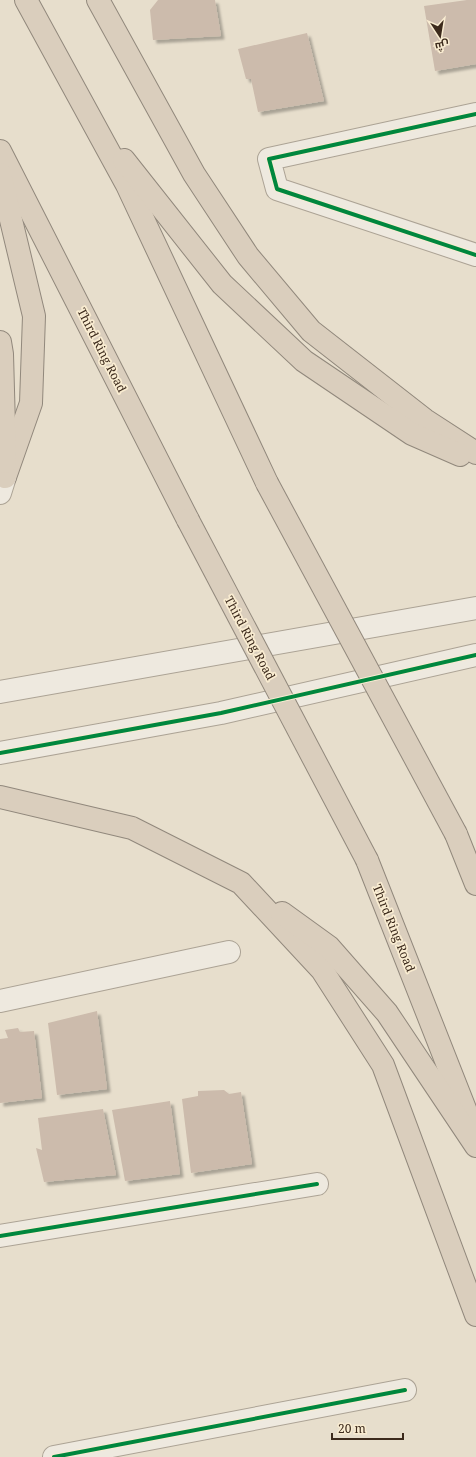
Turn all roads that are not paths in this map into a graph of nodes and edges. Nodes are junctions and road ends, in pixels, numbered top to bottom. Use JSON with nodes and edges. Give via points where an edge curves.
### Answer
{"nodes":[{"id":1,"x":26,"y":0,"type":"edge"},
{"id":2,"x":98,"y":0,"type":"edge"},
{"id":3,"x":88,"y":114,"type":"junction"},
{"id":4,"x":476,"y":114,"type":"edge"},
{"id":5,"x":0,"y":151,"type":"edge"},
{"id":6,"x":0,"y":174,"type":"edge"},
{"id":7,"x":476,"y":255,"type":"edge"},
{"id":8,"x":0,"y":342,"type":"edge"},
{"id":9,"x":476,"y":453,"type":"edge"},
{"id":10,"x":476,"y":462,"type":"edge"},
{"id":11,"x":3,"y":485,"type":"edge"},
{"id":12,"x":476,"y":608,"type":"edge"},
{"id":13,"x":476,"y":655,"type":"edge"},
{"id":14,"x":0,"y":692,"type":"edge"},
{"id":15,"x":0,"y":753,"type":"edge"},
{"id":16,"x":0,"y":797,"type":"edge"},
{"id":17,"x":241,"y":883,"type":"junction"},
{"id":18,"x":476,"y":884,"type":"edge"},
{"id":19,"x":229,"y":952,"type":"dead end"},
{"id":20,"x":0,"y":1000,"type":"edge"},
{"id":21,"x":476,"y":1136,"type":"edge"},
{"id":22,"x":476,"y":1146,"type":"edge"},
{"id":23,"x":317,"y":1184,"type":"dead end"},
{"id":24,"x":0,"y":1236,"type":"edge"},
{"id":25,"x":476,"y":1315,"type":"edge"},
{"id":26,"x":405,"y":1390,"type":"dead end"},
{"id":27,"x":54,"y":1457,"type":"edge"}],
"edges":[{"from":1,"to":3,"type":"highway"},
{"from":2,"to":9,"type":"highway","via":[[194,174],[248,256],[311,331],[425,420]]},
{"from":3,"to":10,"type":"highway","via":[[222,284],[304,361],[412,434]]},
{"from":3,"to":18,"type":"highway","bridge":true,"via":[[127,185],[267,483],[456,834]]},
{"from":4,"to":7,"type":"street","via":[[269,159],[277,189]]},
{"from":5,"to":21,"type":"highway","name":"Third Ring Road","bridge":true,"via":[[188,520],[367,860]]},
{"from":6,"to":11,"type":"highway","via":[[34,316],[31,403]]},
{"from":8,"to":11,"type":"highway"},
{"from":12,"to":14,"type":"street"},
{"from":13,"to":15,"type":"street","via":[[221,713]]},
{"from":16,"to":17,"type":"highway","via":[[132,828]]},
{"from":17,"to":22,"type":"highway","via":[[330,947],[387,1013]]},
{"from":17,"to":25,"type":"highway","via":[[322,970],[382,1065]]},
{"from":19,"to":20,"type":"street"},
{"from":23,"to":24,"type":"street"},
{"from":26,"to":27,"type":"street"}]}
